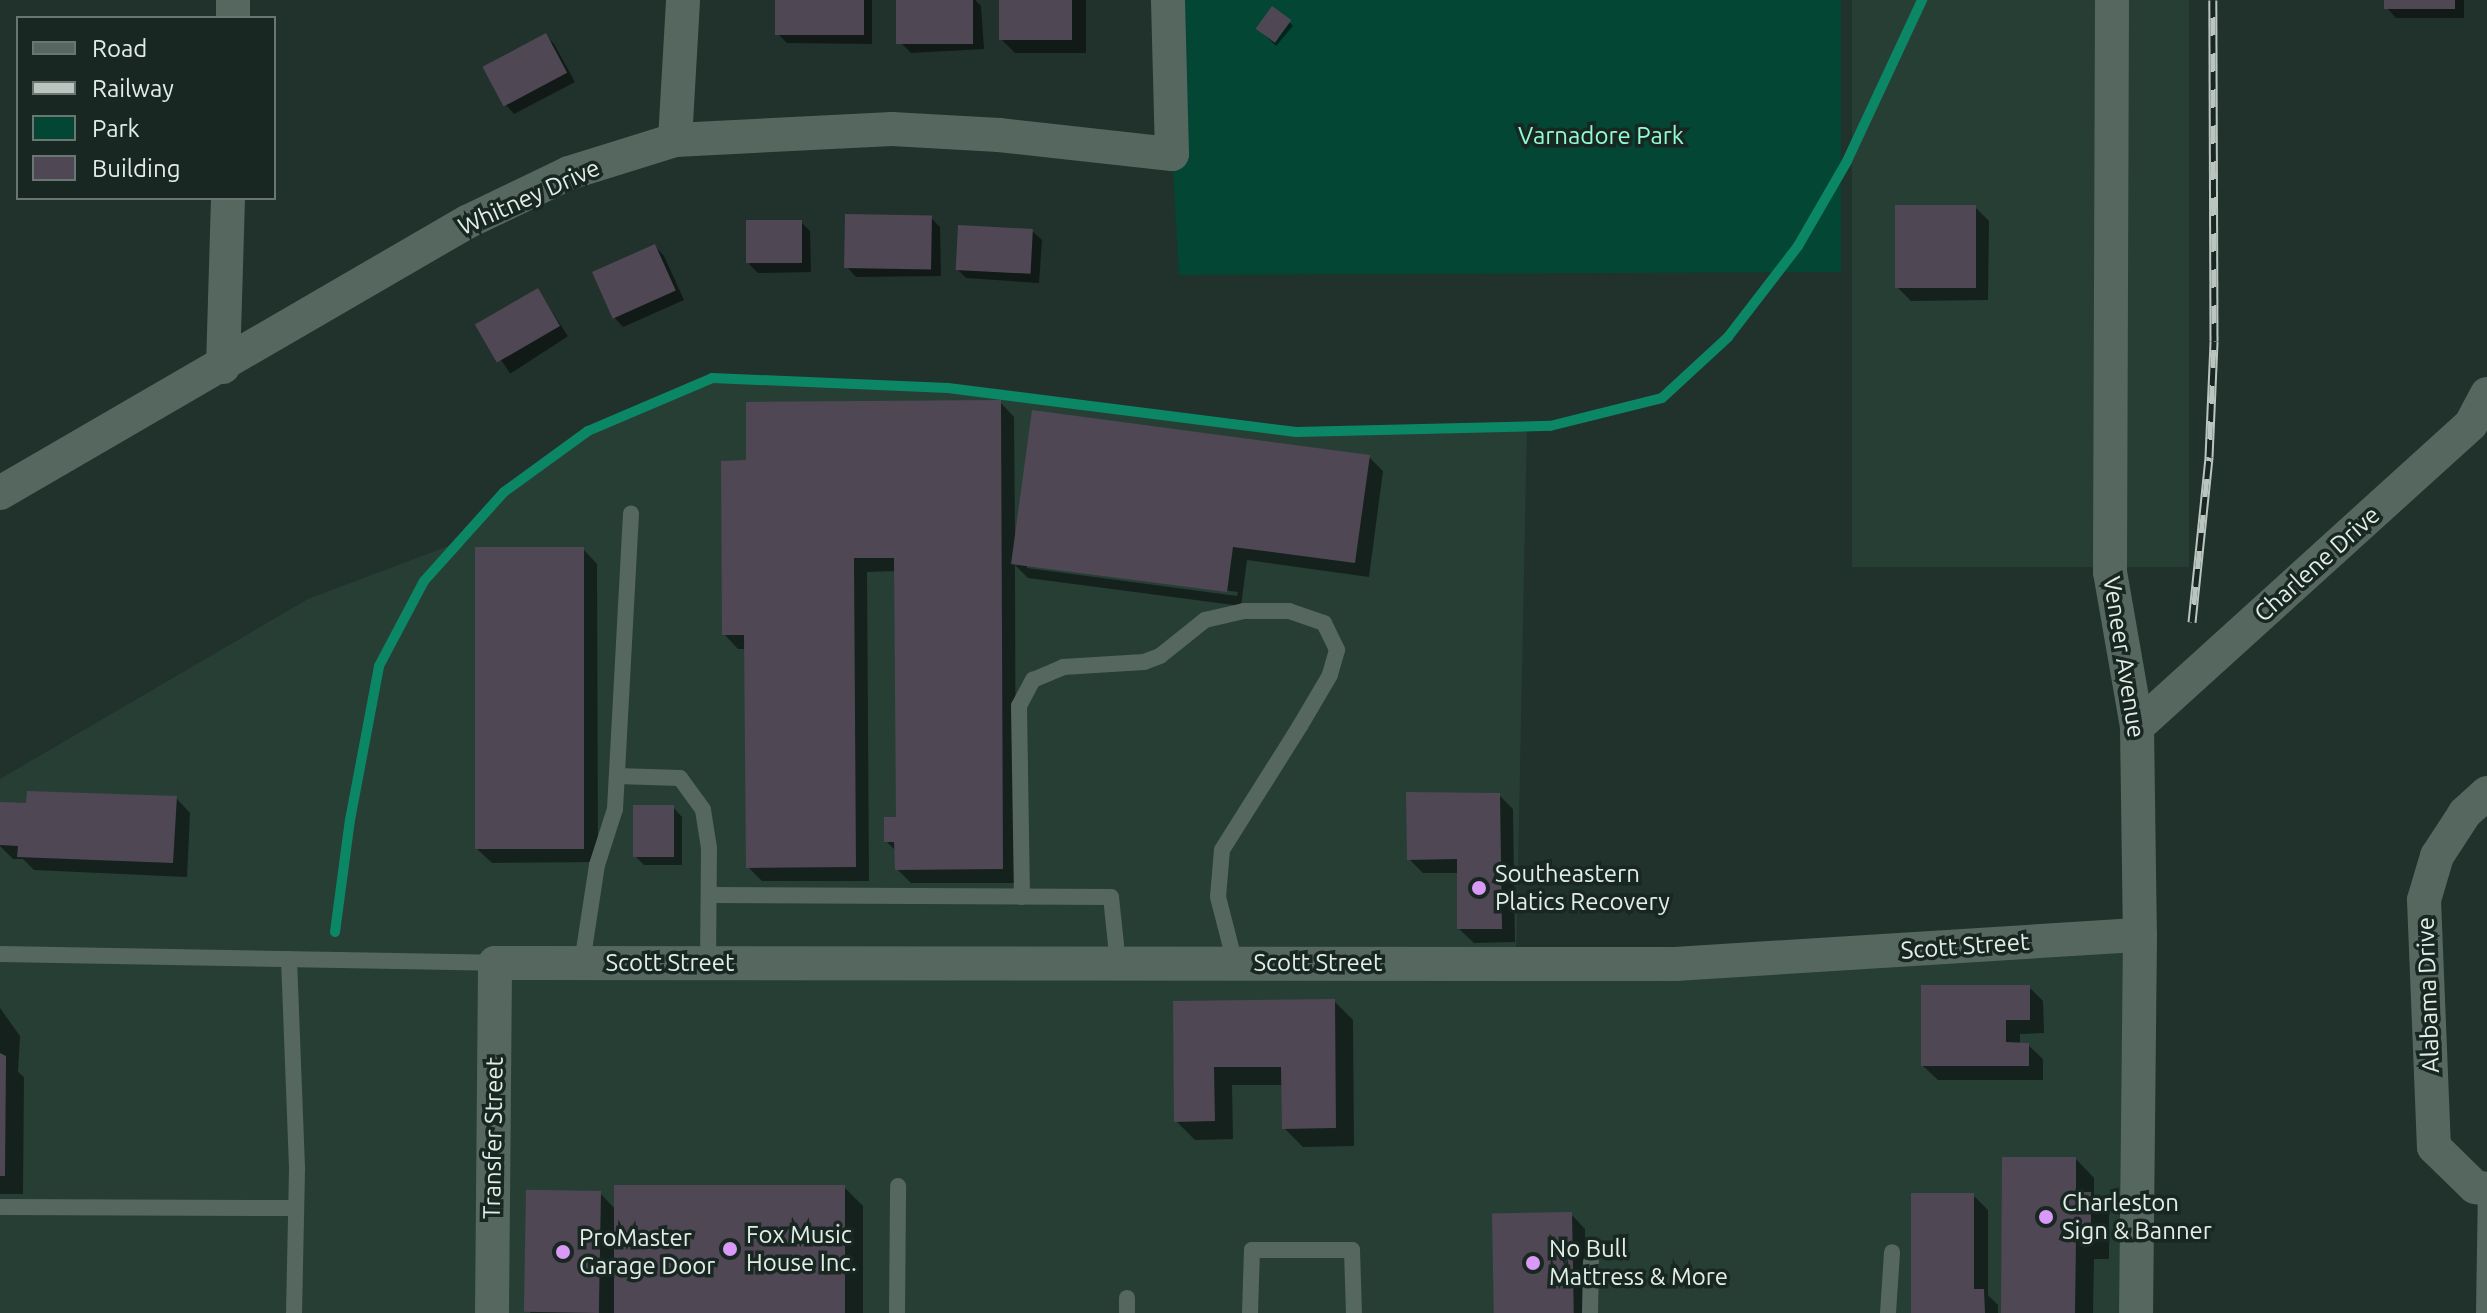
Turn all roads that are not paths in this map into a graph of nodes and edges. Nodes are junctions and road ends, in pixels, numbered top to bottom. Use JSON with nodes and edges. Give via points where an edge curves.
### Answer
{"nodes":[{"id":1,"x":683,"y":0,"type":"edge"},
{"id":2,"x":1168,"y":0,"type":"edge"},
{"id":3,"x":2112,"y":0,"type":"edge"},
{"id":4,"x":675,"y":140,"type":"junction"},
{"id":5,"x":228,"y":200,"type":"edge"},
{"id":6,"x":223,"y":367,"type":"junction"},
{"id":7,"x":2487,"y":394,"type":"edge"},
{"id":8,"x":0,"y":493,"type":"edge"},
{"id":9,"x":631,"y":513,"type":"dead end"},
{"id":10,"x":2137,"y":727,"type":"junction"},
{"id":11,"x":617,"y":776,"type":"junction"},
{"id":12,"x":2487,"y":793,"type":"edge"},
{"id":13,"x":709,"y":895,"type":"junction"},
{"id":14,"x":1022,"y":897,"type":"junction"},
{"id":15,"x":2140,"y":935,"type":"junction"},
{"id":16,"x":0,"y":954,"type":"edge"},
{"id":17,"x":289,"y":959,"type":"junction"},
{"id":18,"x":495,"y":963,"type":"junction"},
{"id":19,"x":582,"y":963,"type":"junction"},
{"id":20,"x":708,"y":963,"type":"junction"},
{"id":21,"x":1235,"y":963,"type":"junction"},
{"id":22,"x":1118,"y":964,"type":"junction"},
{"id":23,"x":898,"y":1186,"type":"dead end"},
{"id":24,"x":2486,"y":1189,"type":"edge"},
{"id":25,"x":0,"y":1207,"type":"edge"},
{"id":26,"x":296,"y":1208,"type":"junction"},
{"id":27,"x":1892,"y":1252,"type":"dead end"},
{"id":28,"x":1591,"y":1262,"type":"dead end"},
{"id":29,"x":294,"y":1313,"type":"edge"},
{"id":30,"x":492,"y":1313,"type":"edge"},
{"id":31,"x":897,"y":1313,"type":"edge"},
{"id":32,"x":1250,"y":1313,"type":"edge"},
{"id":33,"x":1354,"y":1313,"type":"edge"},
{"id":34,"x":1590,"y":1313,"type":"edge"},
{"id":35,"x":1888,"y":1313,"type":"edge"},
{"id":36,"x":2136,"y":1313,"type":"edge"},
{"id":37,"x":2484,"y":1313,"type":"edge"}],
"edges":[{"from":1,"to":4,"type":"street"},
{"from":2,"to":4,"type":"street","name":"Whitney Drive","via":[[1172,154],[892,129]]},
{"from":3,"to":10,"type":"street","name":"Veneer Avenue","via":[[2110,572]]},
{"from":4,"to":6,"type":"street","name":"Whitney Drive","via":[[569,173],[467,222]]},
{"from":5,"to":6,"type":"street"},
{"from":6,"to":8,"type":"street","name":"Whitney Drive"},
{"from":7,"to":10,"type":"street","name":"Charlene Drive","via":[[2471,424]]},
{"from":9,"to":11,"type":"lane"},
{"from":10,"to":15,"type":"street","name":"Veneer Avenue"},
{"from":11,"to":13,"type":"lane","via":[[671,776],[687,783],[706,818]]},
{"from":11,"to":19,"type":"lane","via":[[615,809],[597,865]]},
{"from":12,"to":24,"type":"street","name":"Alabama Drive","via":[[2465,813],[2437,856],[2424,900],[2434,1147],[2475,1187]]},
{"from":13,"to":14,"type":"lane"},
{"from":13,"to":20,"type":"lane"},
{"from":14,"to":21,"type":"lane","via":[[1019,706],[1033,680],[1063,667],[1144,662],[1160,656],[1205,620],[1244,611],[1289,611],[1324,623],[1337,650],[1330,675],[1222,850],[1218,897]]},
{"from":14,"to":22,"type":"lane","via":[[1111,897]]},
{"from":15,"to":21,"type":"street","name":"Scott Street","via":[[1675,964]]},
{"from":15,"to":36,"type":"street","name":"Veneer Avenue"},
{"from":16,"to":17,"type":"lane"},
{"from":17,"to":18,"type":"lane"},
{"from":17,"to":26,"type":"lane"},
{"from":18,"to":19,"type":"street","name":"Scott Street"},
{"from":18,"to":30,"type":"street","name":"Transfer Street"},
{"from":19,"to":20,"type":"street","name":"Scott Street"},
{"from":20,"to":22,"type":"street","name":"Scott Street"},
{"from":21,"to":22,"type":"street","name":"Scott Street"},
{"from":23,"to":31,"type":"lane"},
{"from":24,"to":37,"type":"lane"},
{"from":25,"to":26,"type":"lane"},
{"from":26,"to":29,"type":"lane"},
{"from":27,"to":35,"type":"lane"},
{"from":28,"to":34,"type":"lane"},
{"from":32,"to":33,"type":"lane","via":[[1252,1250],[1352,1250]]}]}
